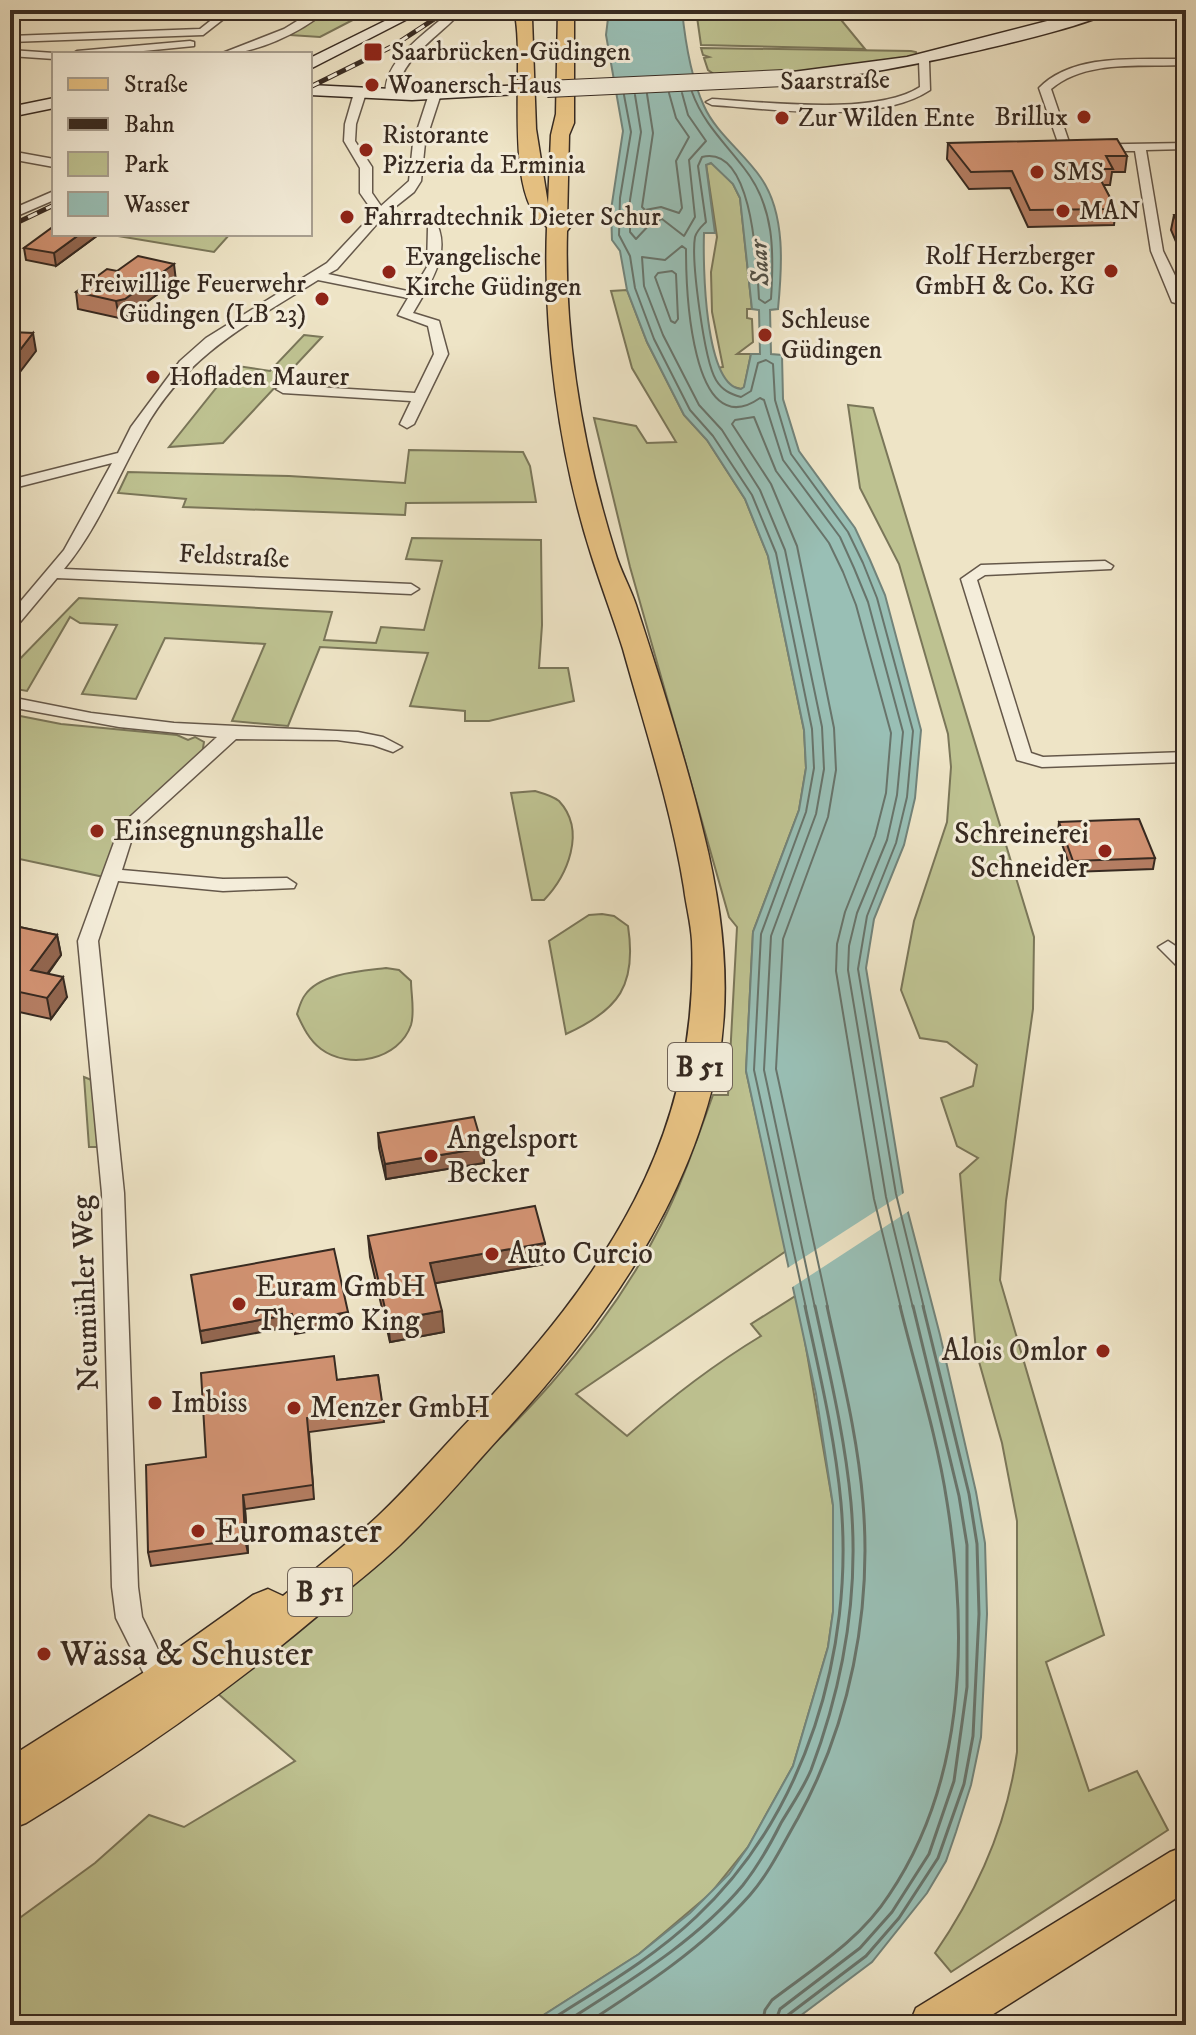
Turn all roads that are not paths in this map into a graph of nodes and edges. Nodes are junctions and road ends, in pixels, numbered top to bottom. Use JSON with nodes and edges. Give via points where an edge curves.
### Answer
{"nodes":[{"id":1,"x":230,"y":10,"type":"edge"},
{"id":2,"x":322,"y":10,"type":"edge"},
{"id":3,"x":418,"y":10,"type":"edge"},
{"id":4,"x":458,"y":10,"type":"edge"},
{"id":5,"x":522,"y":10,"type":"edge"},
{"id":6,"x":557,"y":10,"type":"edge"},
{"id":7,"x":566,"y":10,"type":"edge"},
{"id":8,"x":1106,"y":10,"type":"edge"},
{"id":9,"x":203,"y":32,"type":"junction"},
{"id":10,"x":278,"y":35,"type":"junction"},
{"id":11,"x":10,"y":39,"type":"edge"},
{"id":12,"x":229,"y":39,"type":"dead end"},
{"id":13,"x":565,"y":48,"type":"junction"},
{"id":14,"x":96,"y":52,"type":"edge"},
{"id":15,"x":231,"y":52,"type":"edge"},
{"id":16,"x":10,"y":53,"type":"edge"},
{"id":17,"x":52,"y":56,"type":"edge"},
{"id":18,"x":924,"y":61,"type":"junction"},
{"id":19,"x":1186,"y":62,"type":"edge"},
{"id":20,"x":312,"y":63,"type":"edge"},
{"id":21,"x":312,"y":90,"type":"edge"},
{"id":22,"x":525,"y":90,"type":"junction"},
{"id":23,"x":360,"y":93,"type":"junction"},
{"id":24,"x":390,"y":94,"type":"junction"},
{"id":25,"x":435,"y":94,"type":"junction"},
{"id":26,"x":52,"y":101,"type":"edge"},
{"id":27,"x":712,"y":102,"type":"dead end"},
{"id":28,"x":10,"y":112,"type":"edge"},
{"id":29,"x":564,"y":116,"type":"junction"},
{"id":30,"x":1186,"y":146,"type":"edge"},
{"id":31,"x":1140,"y":147,"type":"junction"},
{"id":32,"x":10,"y":155,"type":"edge"},
{"id":33,"x":52,"y":163,"type":"edge"},
{"id":34,"x":534,"y":185,"type":"junction"},
{"id":35,"x":52,"y":196,"type":"edge"},
{"id":36,"x":380,"y":213,"type":"junction"},
{"id":37,"x":10,"y":215,"type":"edge"},
{"id":38,"x":557,"y":225,"type":"junction"},
{"id":39,"x":562,"y":253,"type":"junction"},
{"id":40,"x":318,"y":276,"type":"junction"},
{"id":41,"x":415,"y":296,"type":"junction"},
{"id":42,"x":1186,"y":302,"type":"edge"},
{"id":43,"x":283,"y":389,"type":"dead end"},
{"id":44,"x":418,"y":397,"type":"junction"},
{"id":45,"x":407,"y":424,"type":"dead end"},
{"id":46,"x":122,"y":456,"type":"junction"},
{"id":47,"x":10,"y":485,"type":"edge"},
{"id":48,"x":1105,"y":566,"type":"dead end"},
{"id":49,"x":55,"y":573,"type":"junction"},
{"id":50,"x":411,"y":589,"type":"dead end"},
{"id":51,"x":10,"y":624,"type":"edge"},
{"id":52,"x":10,"y":702,"type":"edge"},
{"id":53,"x":231,"y":734,"type":"junction"},
{"id":54,"x":393,"y":747,"type":"dead end"},
{"id":55,"x":1186,"y":757,"type":"edge"},
{"id":56,"x":112,"y":875,"type":"junction"},
{"id":57,"x":287,"y":884,"type":"dead end"},
{"id":58,"x":1168,"y":947,"type":"dead end"},
{"id":59,"x":1186,"y":964,"type":"edge"},
{"id":60,"x":168,"y":1694,"type":"junction"},
{"id":61,"x":10,"y":1781,"type":"edge"},
{"id":62,"x":10,"y":1809,"type":"edge"},
{"id":63,"x":1186,"y":1867,"type":"edge"},
{"id":64,"x":933,"y":2025,"type":"edge"}],
"edges":[{"from":1,"to":9,"type":"street"},
{"from":2,"to":10,"type":"street"},
{"from":3,"to":20,"type":"main road"},
{"from":4,"to":24,"type":"street","via":[[401,63]]},
{"from":5,"to":22,"type":"main road"},
{"from":6,"to":13,"type":"main road","via":[[558,40]]},
{"from":7,"to":13,"type":"main road","number":"B 51"},
{"from":8,"to":18,"type":"main road"},
{"from":9,"to":11,"type":"street"},
{"from":9,"to":14,"type":"street","via":[[213,40]]},
{"from":10,"to":12,"type":"street"},
{"from":10,"to":15,"type":"street"},
{"from":13,"to":29,"type":"main road","number":"B 51"},
{"from":16,"to":17,"type":"street"},
{"from":18,"to":22,"type":"main road","bridge":true,"via":[[785,78]]},
{"from":18,"to":27,"type":"street","name":"Saarstraße","via":[[926,88],[907,101],[824,106]]},
{"from":19,"to":31,"type":"street","via":[[1082,68],[1060,75],[1045,88],[1065,149]]},
{"from":21,"to":23,"type":"main road"},
{"from":22,"to":25,"type":"main road"},
{"from":22,"to":34,"type":"main road"},
{"from":23,"to":24,"type":"main road"},
{"from":23,"to":36,"type":"street","via":[[348,143],[366,167],[366,193]]},
{"from":24,"to":25,"type":"main road"},
{"from":25,"to":36,"type":"street","via":[[413,184]]},
{"from":26,"to":28,"type":"main road"},
{"from":29,"to":38,"type":"main road","number":"B 51"},
{"from":29,"to":39,"type":"main road","number":"B 51"},
{"from":30,"to":31,"type":"street"},
{"from":31,"to":42,"type":"street","via":[[1157,251],[1179,302]]},
{"from":32,"to":33,"type":"street"},
{"from":34,"to":38,"type":"main road","via":[[543,216]]},
{"from":34,"to":39,"type":"main road","via":[[529,215],[545,234],[548,251]]},
{"from":35,"to":37,"type":"street"},
{"from":36,"to":40,"type":"street"},
{"from":36,"to":41,"type":"street","via":[[433,223],[433,267]]},
{"from":38,"to":39,"type":"main road","number":"B 51"},
{"from":39,"to":60,"type":"main road","number":"B 51","via":[[598,481],[624,589],[622,602],[696,865],[707,938],[707,1024],[701,1064],[679,1142],[644,1220],[564,1339],[392,1528],[245,1653]]},
{"from":40,"to":41,"type":"street"},
{"from":40,"to":46,"type":"street","via":[[193,356],[150,407]]},
{"from":41,"to":44,"type":"street","via":[[405,315],[434,324],[441,350]]},
{"from":43,"to":44,"type":"street"},
{"from":44,"to":45,"type":"street"},
{"from":46,"to":47,"type":"street"},
{"from":46,"to":49,"type":"street","via":[[91,519]]},
{"from":48,"to":55,"type":"street","via":[[981,570],[969,579],[1023,756],[1042,762]]},
{"from":49,"to":50,"type":"street","name":"Feldstraße"},
{"from":49,"to":51,"type":"street"},
{"from":52,"to":53,"type":"street","via":[[94,720]]},
{"from":53,"to":54,"type":"street","via":[[366,739]]},
{"from":53,"to":56,"type":"street","name":"Neumühler Weg","via":[[131,824]]},
{"from":56,"to":57,"type":"street","via":[[223,885]]},
{"from":56,"to":60,"type":"street","name":"Neumühler Weg","via":[[88,941],[113,1193],[125,1587],[129,1618]]},
{"from":58,"to":59,"type":"street"},
{"from":60,"to":61,"type":"main road","number":"B 51"},
{"from":60,"to":62,"type":"main road","number":"B 51","via":[[104,1752]]},
{"from":63,"to":64,"type":"main road"}]}
